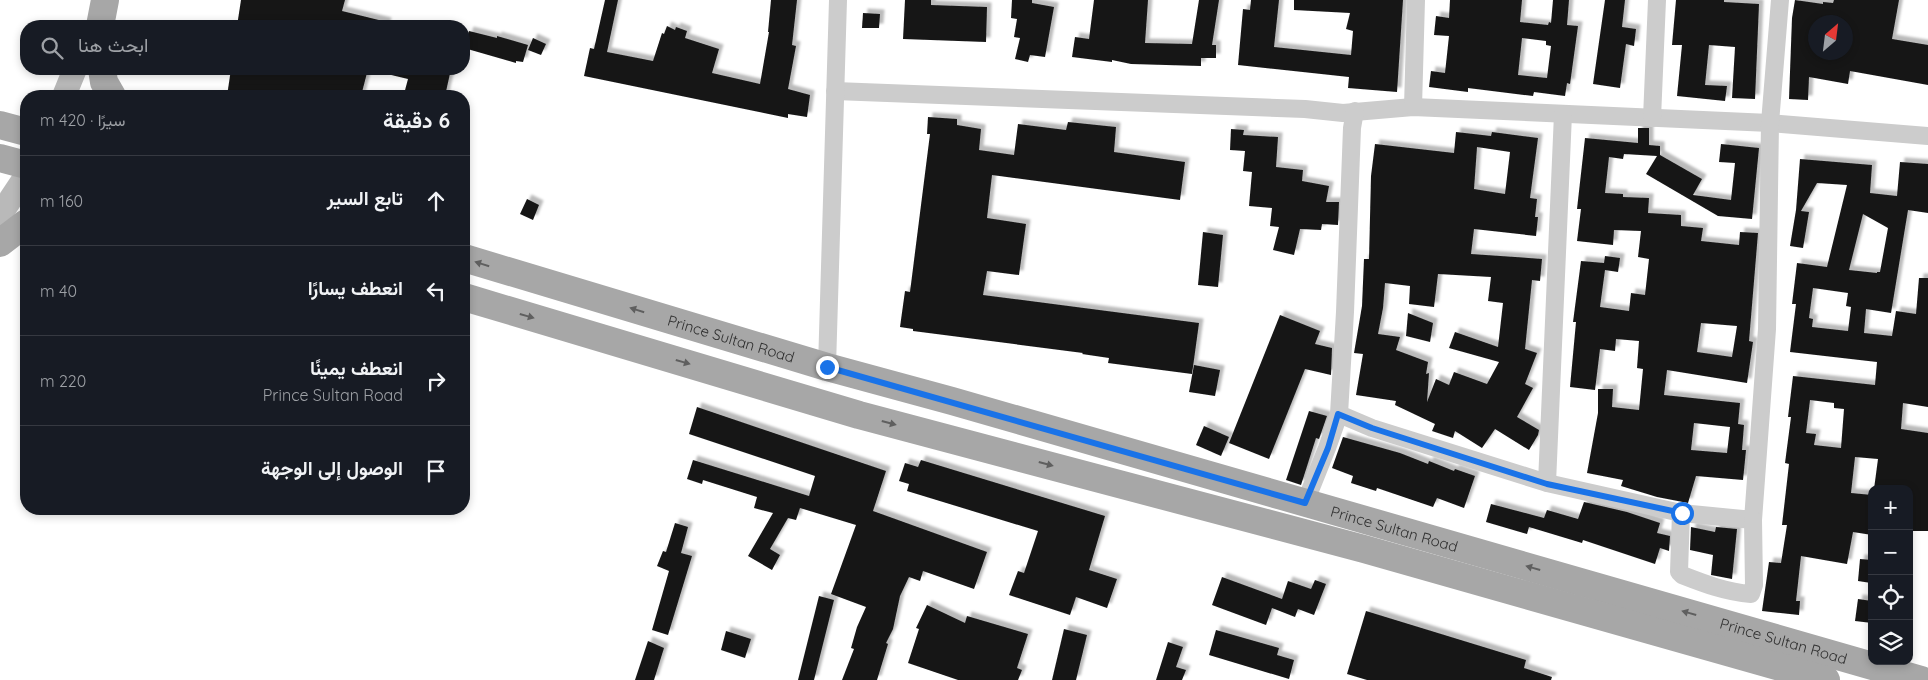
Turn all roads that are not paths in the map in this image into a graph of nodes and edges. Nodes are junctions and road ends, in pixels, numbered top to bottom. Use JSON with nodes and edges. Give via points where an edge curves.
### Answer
{"nodes":[{"id":1,"x":96,"y":0,"type":"edge"},
{"id":2,"x":105,"y":0,"type":"edge"},
{"id":3,"x":838,"y":0,"type":"edge"},
{"id":4,"x":1416,"y":0,"type":"edge"},
{"id":5,"x":1657,"y":0,"type":"edge"},
{"id":6,"x":1780,"y":0,"type":"edge"},
{"id":7,"x":90,"y":20,"type":"edge"},
{"id":8,"x":101,"y":20,"type":"edge"},
{"id":9,"x":73,"y":75,"type":"edge"},
{"id":10,"x":103,"y":75,"type":"edge"},
{"id":11,"x":66,"y":90,"type":"edge"},
{"id":12,"x":109,"y":90,"type":"edge"},
{"id":13,"x":835,"y":91,"type":"junction"},
{"id":14,"x":1413,"y":107,"type":"junction"},
{"id":15,"x":1356,"y":111,"type":"junction"},
{"id":16,"x":1563,"y":114,"type":"junction"},
{"id":17,"x":1652,"y":118,"type":"junction"},
{"id":18,"x":1770,"y":123,"type":"junction"},
{"id":19,"x":0,"y":125,"type":"edge"},
{"id":20,"x":20,"y":130,"type":"edge"},
{"id":21,"x":1928,"y":136,"type":"edge"},
{"id":22,"x":0,"y":158,"type":"edge"},
{"id":23,"x":20,"y":163,"type":"edge"},
{"id":24,"x":20,"y":185,"type":"edge"},
{"id":25,"x":0,"y":215,"type":"edge"},
{"id":26,"x":20,"y":228,"type":"edge"},
{"id":27,"x":0,"y":243,"type":"edge"},
{"id":28,"x":470,"y":260,"type":"edge"},
{"id":29,"x":470,"y":300,"type":"edge"},
{"id":30,"x":827,"y":367,"type":"junction"},
{"id":31,"x":952,"y":401,"type":"junction"},
{"id":32,"x":859,"y":414,"type":"junction"},
{"id":33,"x":1338,"y":414,"type":"junction"},
{"id":34,"x":1547,"y":484,"type":"junction"},
{"id":35,"x":1305,"y":503,"type":"junction"},
{"id":36,"x":1682,"y":513,"type":"junction"},
{"id":37,"x":1753,"y":520,"type":"junction"},
{"id":38,"x":1826,"y":680,"type":"edge"},
{"id":39,"x":1921,"y":680,"type":"edge"}],
"edges":[{"from":1,"to":7,"type":"main road"},
{"from":2,"to":8,"type":"main road"},
{"from":3,"to":13,"type":"street"},
{"from":4,"to":14,"type":"street"},
{"from":5,"to":17,"type":"street"},
{"from":6,"to":18,"type":"street"},
{"from":9,"to":11,"type":"main road"},
{"from":10,"to":12,"type":"main road"},
{"from":13,"to":15,"type":"street"},
{"from":13,"to":30,"type":"street"},
{"from":14,"to":15,"type":"street"},
{"from":14,"to":16,"type":"street"},
{"from":15,"to":33,"type":"street","via":[[1352,128]]},
{"from":16,"to":17,"type":"street"},
{"from":16,"to":34,"type":"street"},
{"from":17,"to":18,"type":"street"},
{"from":18,"to":21,"type":"street"},
{"from":18,"to":37,"type":"street","via":[[1767,329]]},
{"from":19,"to":20,"type":"main road"},
{"from":22,"to":23,"type":"main road"},
{"from":24,"to":25,"type":"main road"},
{"from":26,"to":27,"type":"main road"},
{"from":30,"to":28,"type":"main road","name":"Prince Sultan Road","one_way":true},
{"from":29,"to":32,"type":"main road","name":"Prince Sultan Road","one_way":true},
{"from":30,"to":31,"type":"main road","name":"Prince Sultan Road"},
{"from":31,"to":32,"type":"main road","via":[[931,409],[864,397]]},
{"from":31,"to":35,"type":"main road","name":"Prince Sultan Road"},
{"from":32,"to":38,"type":"main road","name":"Prince Sultan Road","one_way":true,"via":[[1364,549]]},
{"from":33,"to":34,"type":"street"},
{"from":33,"to":35,"type":"street"},
{"from":34,"to":36,"type":"street"},
{"from":39,"to":35,"type":"main road","name":"Prince Sultan Road","one_way":true},
{"from":36,"to":37,"type":"street"},
{"from":36,"to":37,"type":"street","via":[[1679,572],[1714,588],[1736,593],[1751,594],[1754,585]]}]}
